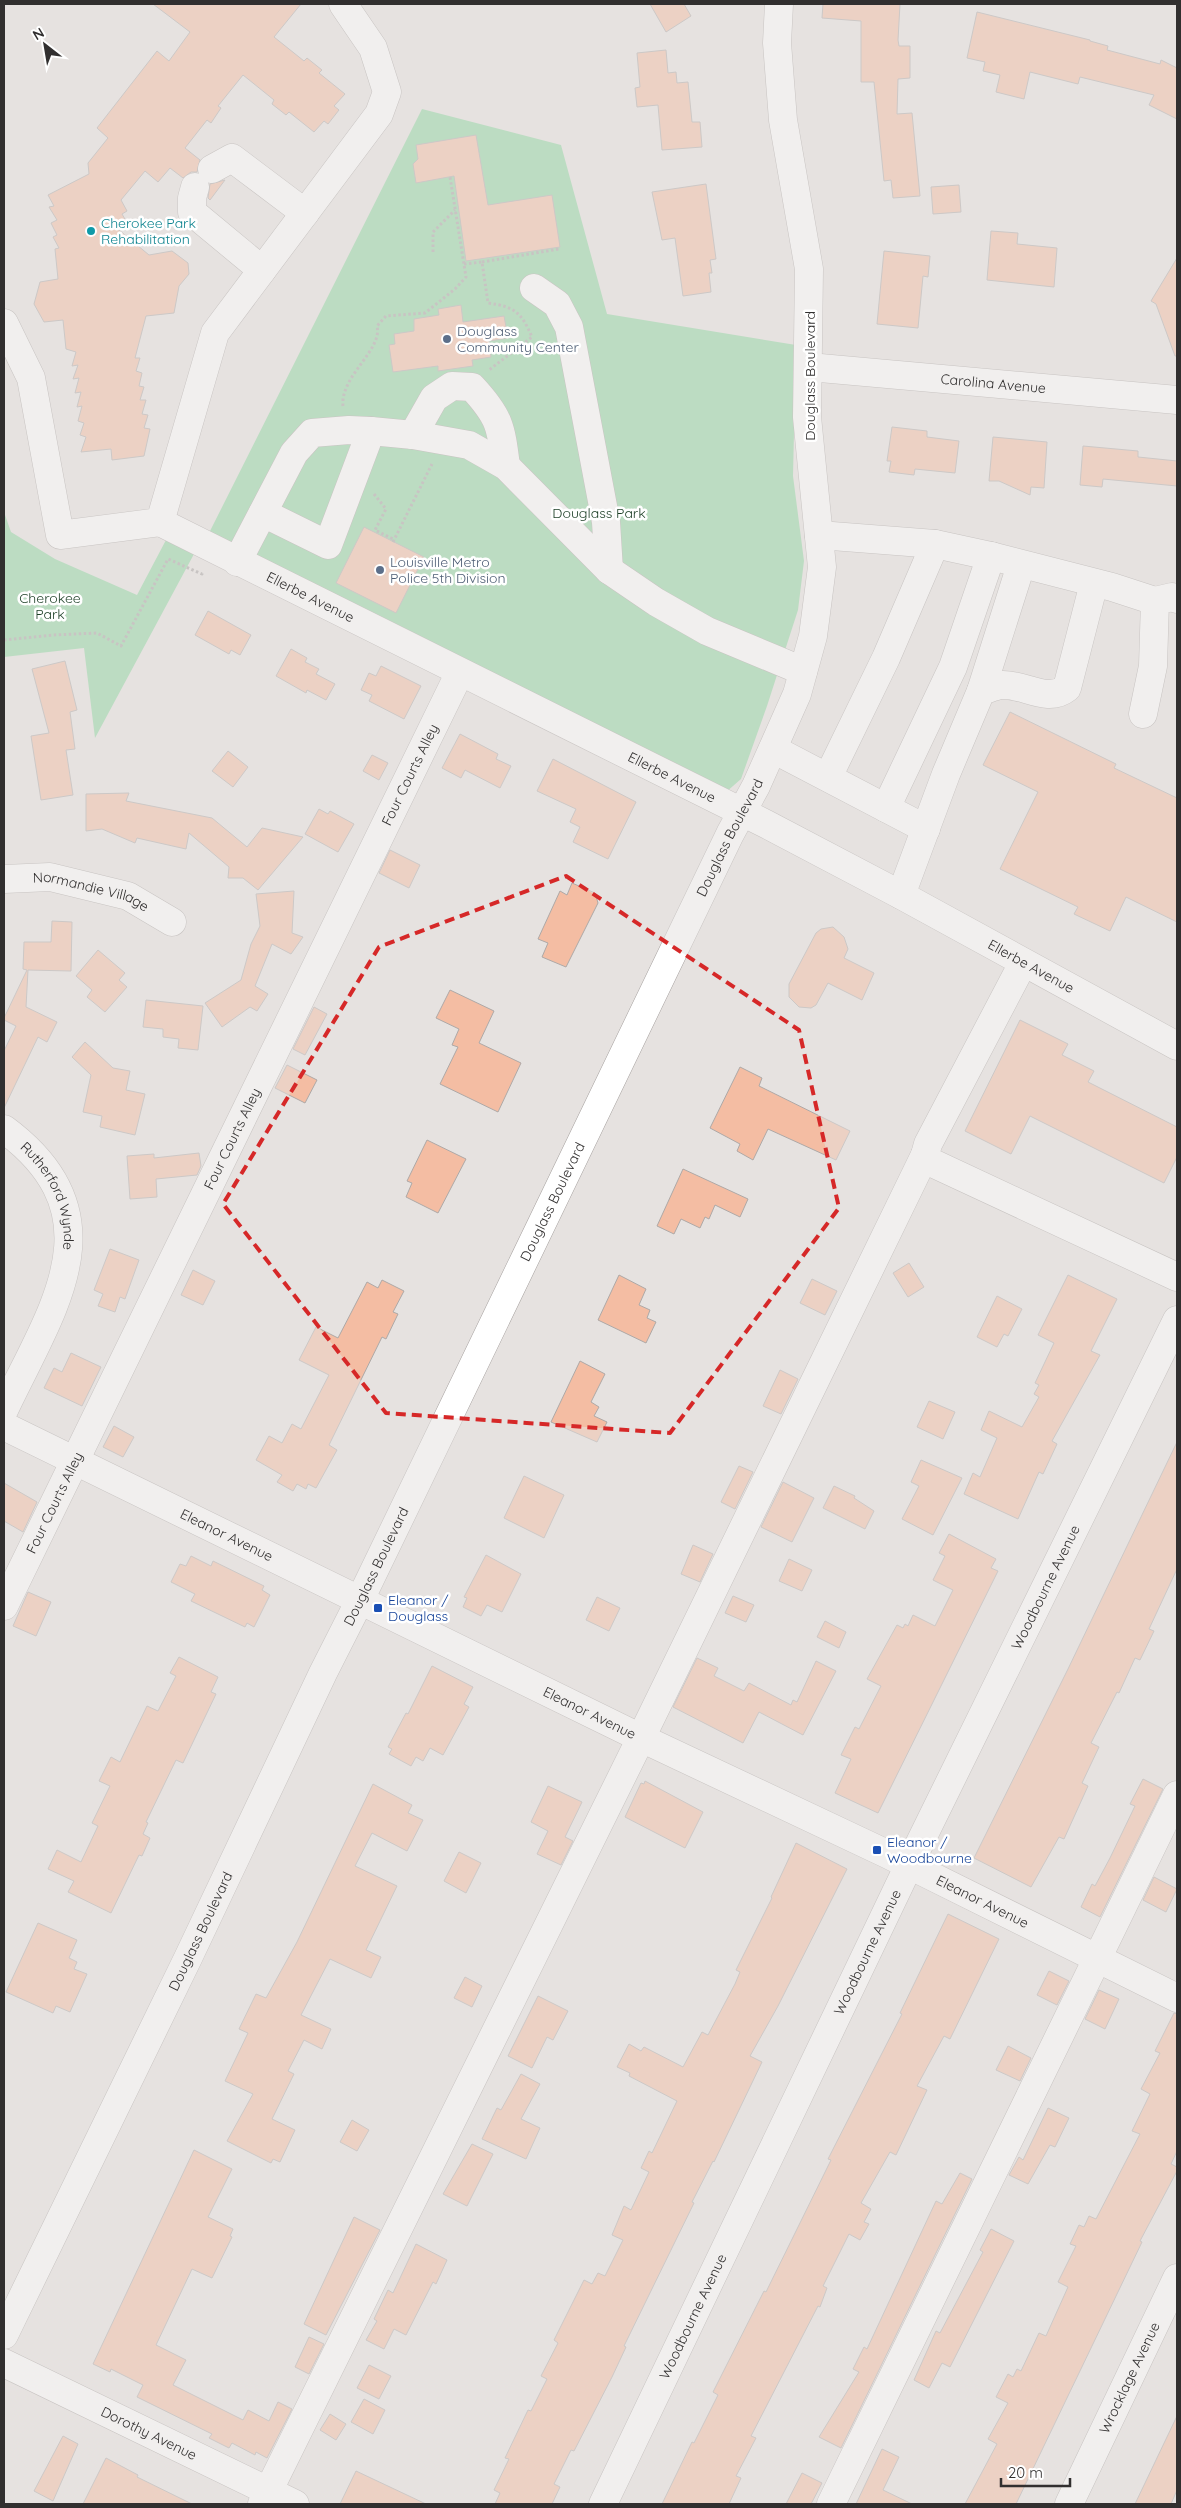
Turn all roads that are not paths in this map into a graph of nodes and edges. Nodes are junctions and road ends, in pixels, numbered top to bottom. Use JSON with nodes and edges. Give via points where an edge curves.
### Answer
{"nodes":[{"id":1,"x":343,"y":4,"type":"edge"},
{"id":2,"x":779,"y":4,"type":"edge"},
{"id":3,"x":305,"y":213,"type":"junction"},
{"id":4,"x":262,"y":270,"type":"junction"},
{"id":5,"x":534,"y":288,"type":"dead end"},
{"id":6,"x":4,"y":323,"type":"edge"},
{"id":7,"x":809,"y":367,"type":"junction"},
{"id":8,"x":1177,"y":400,"type":"edge"},
{"id":9,"x":358,"y":431,"type":"junction"},
{"id":10,"x":413,"y":435,"type":"junction"},
{"id":11,"x":506,"y":466,"type":"junction"},
{"id":12,"x":263,"y":513,"type":"junction"},
{"id":13,"x":160,"y":522,"type":"junction"},
{"id":14,"x":820,"y":535,"type":"junction"},
{"id":15,"x":935,"y":544,"type":"junction"},
{"id":16,"x":990,"y":556,"type":"junction"},
{"id":17,"x":237,"y":562,"type":"junction"},
{"id":18,"x":1021,"y":565,"type":"junction"},
{"id":19,"x":609,"y":570,"type":"junction"},
{"id":20,"x":1094,"y":583,"type":"junction"},
{"id":21,"x":1166,"y":600,"type":"edge"},
{"id":22,"x":803,"y":671,"type":"junction"},
{"id":23,"x":460,"y":672,"type":"junction"},
{"id":24,"x":982,"y":691,"type":"junction"},
{"id":25,"x":1143,"y":714,"type":"dead end"},
{"id":26,"x":773,"y":749,"type":"junction"},
{"id":27,"x":828,"y":777,"type":"junction"},
{"id":28,"x":886,"y":808,"type":"junction"},
{"id":29,"x":742,"y":812,"type":"junction"},
{"id":30,"x":926,"y":829,"type":"junction"},
{"id":31,"x":4,"y":879,"type":"edge"},
{"id":32,"x":901,"y":895,"type":"junction"},
{"id":33,"x":172,"y":922,"type":"dead end"},
{"id":34,"x":1023,"y":964,"type":"junction"},
{"id":35,"x":1177,"y":1046,"type":"edge"},
{"id":36,"x":4,"y":1128,"type":"edge"},
{"id":37,"x":925,"y":1155,"type":"junction"},
{"id":38,"x":1177,"y":1277,"type":"edge"},
{"id":39,"x":1177,"y":1320,"type":"edge"},
{"id":40,"x":4,"y":1410,"type":"edge"},
{"id":41,"x":4,"y":1426,"type":"edge"},
{"id":42,"x":74,"y":1460,"type":"junction"},
{"id":43,"x":360,"y":1600,"type":"junction"},
{"id":44,"x":4,"y":1606,"type":"edge"},
{"id":45,"x":642,"y":1738,"type":"junction"},
{"id":46,"x":1177,"y":1795,"type":"edge"},
{"id":47,"x":909,"y":1865,"type":"junction"},
{"id":48,"x":1099,"y":1959,"type":"junction"},
{"id":49,"x":1177,"y":1998,"type":"edge"},
{"id":50,"x":1177,"y":2278,"type":"edge"},
{"id":51,"x":4,"y":2335,"type":"edge"},
{"id":52,"x":4,"y":2363,"type":"edge"},
{"id":53,"x":265,"y":2498,"type":"edge"},
{"id":54,"x":295,"y":2504,"type":"edge"},
{"id":55,"x":603,"y":2504,"type":"edge"},
{"id":56,"x":831,"y":2504,"type":"edge"},
{"id":57,"x":1069,"y":2504,"type":"edge"}],
"edges":[{"from":1,"to":3,"type":"street","via":[[373,48],[387,92],[379,114]]},
{"from":2,"to":7,"type":"street","name":"Douglass Boulevard","via":[[777,44],[783,120],[809,270]]},
{"from":3,"to":4,"type":"street"},
{"from":3,"to":4,"type":"street","via":[[232,158],[203,178],[192,198],[192,212]]},
{"from":4,"to":13,"type":"street","via":[[215,333]]},
{"from":5,"to":19,"type":"street","via":[[557,304],[568,327],[606,522]]},
{"from":6,"to":13,"type":"street","via":[[31,378],[60,535]]},
{"from":7,"to":8,"type":"street","name":"Carolina Avenue"},
{"from":7,"to":14,"type":"street","name":"Douglass Boulevard","via":[[808,417]]},
{"from":9,"to":10,"type":"street"},
{"from":9,"to":12,"type":"street","via":[[312,433],[294,452]]},
{"from":9,"to":12,"type":"street","via":[[328,545]]},
{"from":10,"to":11,"type":"street","via":[[469,444]]},
{"from":10,"to":11,"type":"street","via":[[434,398],[452,386],[472,387],[486,402],[501,427]]},
{"from":11,"to":19,"type":"street"},
{"from":12,"to":17,"type":"street"},
{"from":13,"to":17,"type":"street","name":"Ellerbe Avenue"},
{"from":14,"to":15,"type":"street"},
{"from":14,"to":22,"type":"street","name":"Douglass Boulevard","via":[[822,567],[813,636]]},
{"from":15,"to":16,"type":"street"},
{"from":15,"to":27,"type":"street","via":[[886,658]]},
{"from":16,"to":18,"type":"street"},
{"from":16,"to":28,"type":"street","via":[[953,667]]},
{"from":17,"to":23,"type":"street","name":"Ellerbe Avenue"},
{"from":18,"to":20,"type":"street"},
{"from":18,"to":24,"type":"street"},
{"from":19,"to":22,"type":"street","via":[[707,631]]},
{"from":20,"to":21,"type":"street"},
{"from":20,"to":24,"type":"street","via":[[1067,688],[1059,694],[1045,695],[1027,688],[1002,685]]},
{"from":21,"to":25,"type":"street"},
{"from":22,"to":26,"type":"street","name":"Douglass Boulevard","via":[[797,694]]},
{"from":23,"to":29,"type":"street","name":"Ellerbe Avenue"},
{"from":23,"to":42,"type":"street","name":"Four Courts Alley"},
{"from":24,"to":30,"type":"street"},
{"from":26,"to":27,"type":"street"},
{"from":26,"to":29,"type":"street","name":"Douglass Boulevard"},
{"from":27,"to":28,"type":"street"},
{"from":28,"to":30,"type":"street"},
{"from":29,"to":32,"type":"street","name":"Ellerbe Avenue"},
{"from":29,"to":43,"type":"street","name":"Douglass Boulevard"},
{"from":30,"to":32,"type":"street"},
{"from":31,"to":33,"type":"street","name":"Normandie Village","via":[[40,876],[128,896]]},
{"from":32,"to":34,"type":"street","name":"Ellerbe Avenue"},
{"from":34,"to":35,"type":"street","name":"Ellerbe Avenue"},
{"from":34,"to":37,"type":"street"},
{"from":36,"to":40,"type":"street","name":"Rutherford Wynde","via":[[30,1152],[56,1188],[67,1224],[69,1246],[58,1301]]},
{"from":37,"to":38,"type":"street","via":[[932,1165]]},
{"from":37,"to":45,"type":"street"},
{"from":39,"to":47,"type":"street","name":"Woodbourne Avenue"},
{"from":41,"to":42,"type":"street","name":"Eleanor Avenue"},
{"from":42,"to":43,"type":"street","name":"Eleanor Avenue"},
{"from":42,"to":44,"type":"street","name":"Four Courts Alley"},
{"from":43,"to":45,"type":"street","name":"Eleanor Avenue"},
{"from":43,"to":51,"type":"street","name":"Douglass Boulevard"},
{"from":45,"to":47,"type":"street","name":"Eleanor Avenue"},
{"from":45,"to":53,"type":"street"},
{"from":46,"to":48,"type":"street"},
{"from":47,"to":48,"type":"street","name":"Eleanor Avenue"},
{"from":47,"to":55,"type":"street","name":"Woodbourne Avenue"},
{"from":48,"to":49,"type":"street","name":"Eleanor Avenue"},
{"from":48,"to":56,"type":"street"},
{"from":50,"to":57,"type":"street","name":"Wrocklage Avenue"},
{"from":52,"to":53,"type":"street","name":"Dorothy Avenue"},
{"from":53,"to":54,"type":"street","name":"Dorothy Avenue"}]}
